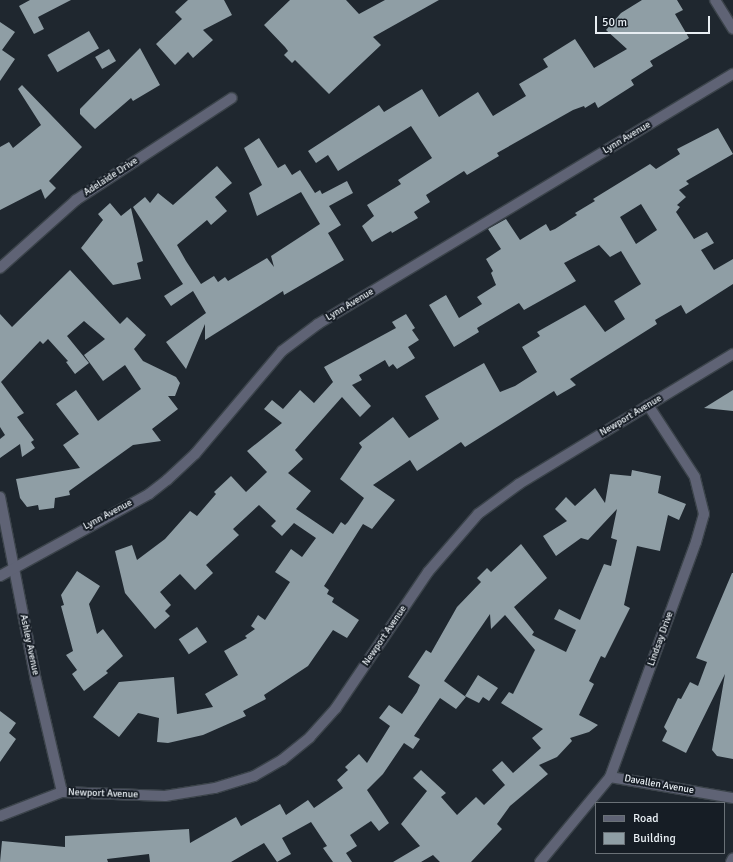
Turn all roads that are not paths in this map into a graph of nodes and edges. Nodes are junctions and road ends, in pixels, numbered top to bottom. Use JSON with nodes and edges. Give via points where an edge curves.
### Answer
{"nodes":[{"id":1,"x":715,"y":0,"type":"edge"},
{"id":2,"x":733,"y":29,"type":"edge"},
{"id":3,"x":733,"y":74,"type":"edge"},
{"id":4,"x":232,"y":98,"type":"dead end"},
{"id":5,"x":0,"y":268,"type":"edge"},
{"id":6,"x":733,"y":354,"type":"edge"},
{"id":7,"x":648,"y":405,"type":"junction"},
{"id":8,"x":0,"y":497,"type":"edge"},
{"id":9,"x":13,"y":568,"type":"junction"},
{"id":10,"x":0,"y":576,"type":"edge"},
{"id":11,"x":610,"y":777,"type":"junction"},
{"id":12,"x":62,"y":792,"type":"junction"},
{"id":13,"x":733,"y":798,"type":"edge"},
{"id":14,"x":0,"y":816,"type":"edge"},
{"id":15,"x":733,"y":858,"type":"edge"},
{"id":16,"x":540,"y":862,"type":"edge"},
{"id":17,"x":731,"y":862,"type":"edge"}],
"edges":[{"from":1,"to":2,"type":"street"},
{"from":3,"to":9,"type":"street","name":"Lynn Avenue","via":[[313,328],[282,351],[195,454],[168,480],[149,494]]},
{"from":4,"to":5,"type":"street","name":"Adelaide Drive","via":[[76,200]]},
{"from":6,"to":7,"type":"street","name":"Newport Avenue"},
{"from":7,"to":11,"type":"street","name":"Lindsay Drive","via":[[696,477],[704,514],[694,549]]},
{"from":7,"to":12,"type":"street","name":"Newport Avenue","via":[[519,484],[478,514],[428,572],[336,708],[310,738],[282,760],[254,776],[215,788],[165,796]]},
{"from":8,"to":9,"type":"street","name":"Ashley Avenue"},
{"from":9,"to":10,"type":"street","name":"Lynn Avenue"},
{"from":9,"to":12,"type":"street","name":"Ashley Avenue"},
{"from":11,"to":13,"type":"street","name":"Davallen Avenue"},
{"from":11,"to":16,"type":"street","name":"Lindsay Drive"},
{"from":12,"to":14,"type":"street","name":"Newport Avenue"},
{"from":15,"to":17,"type":"street"}]}
